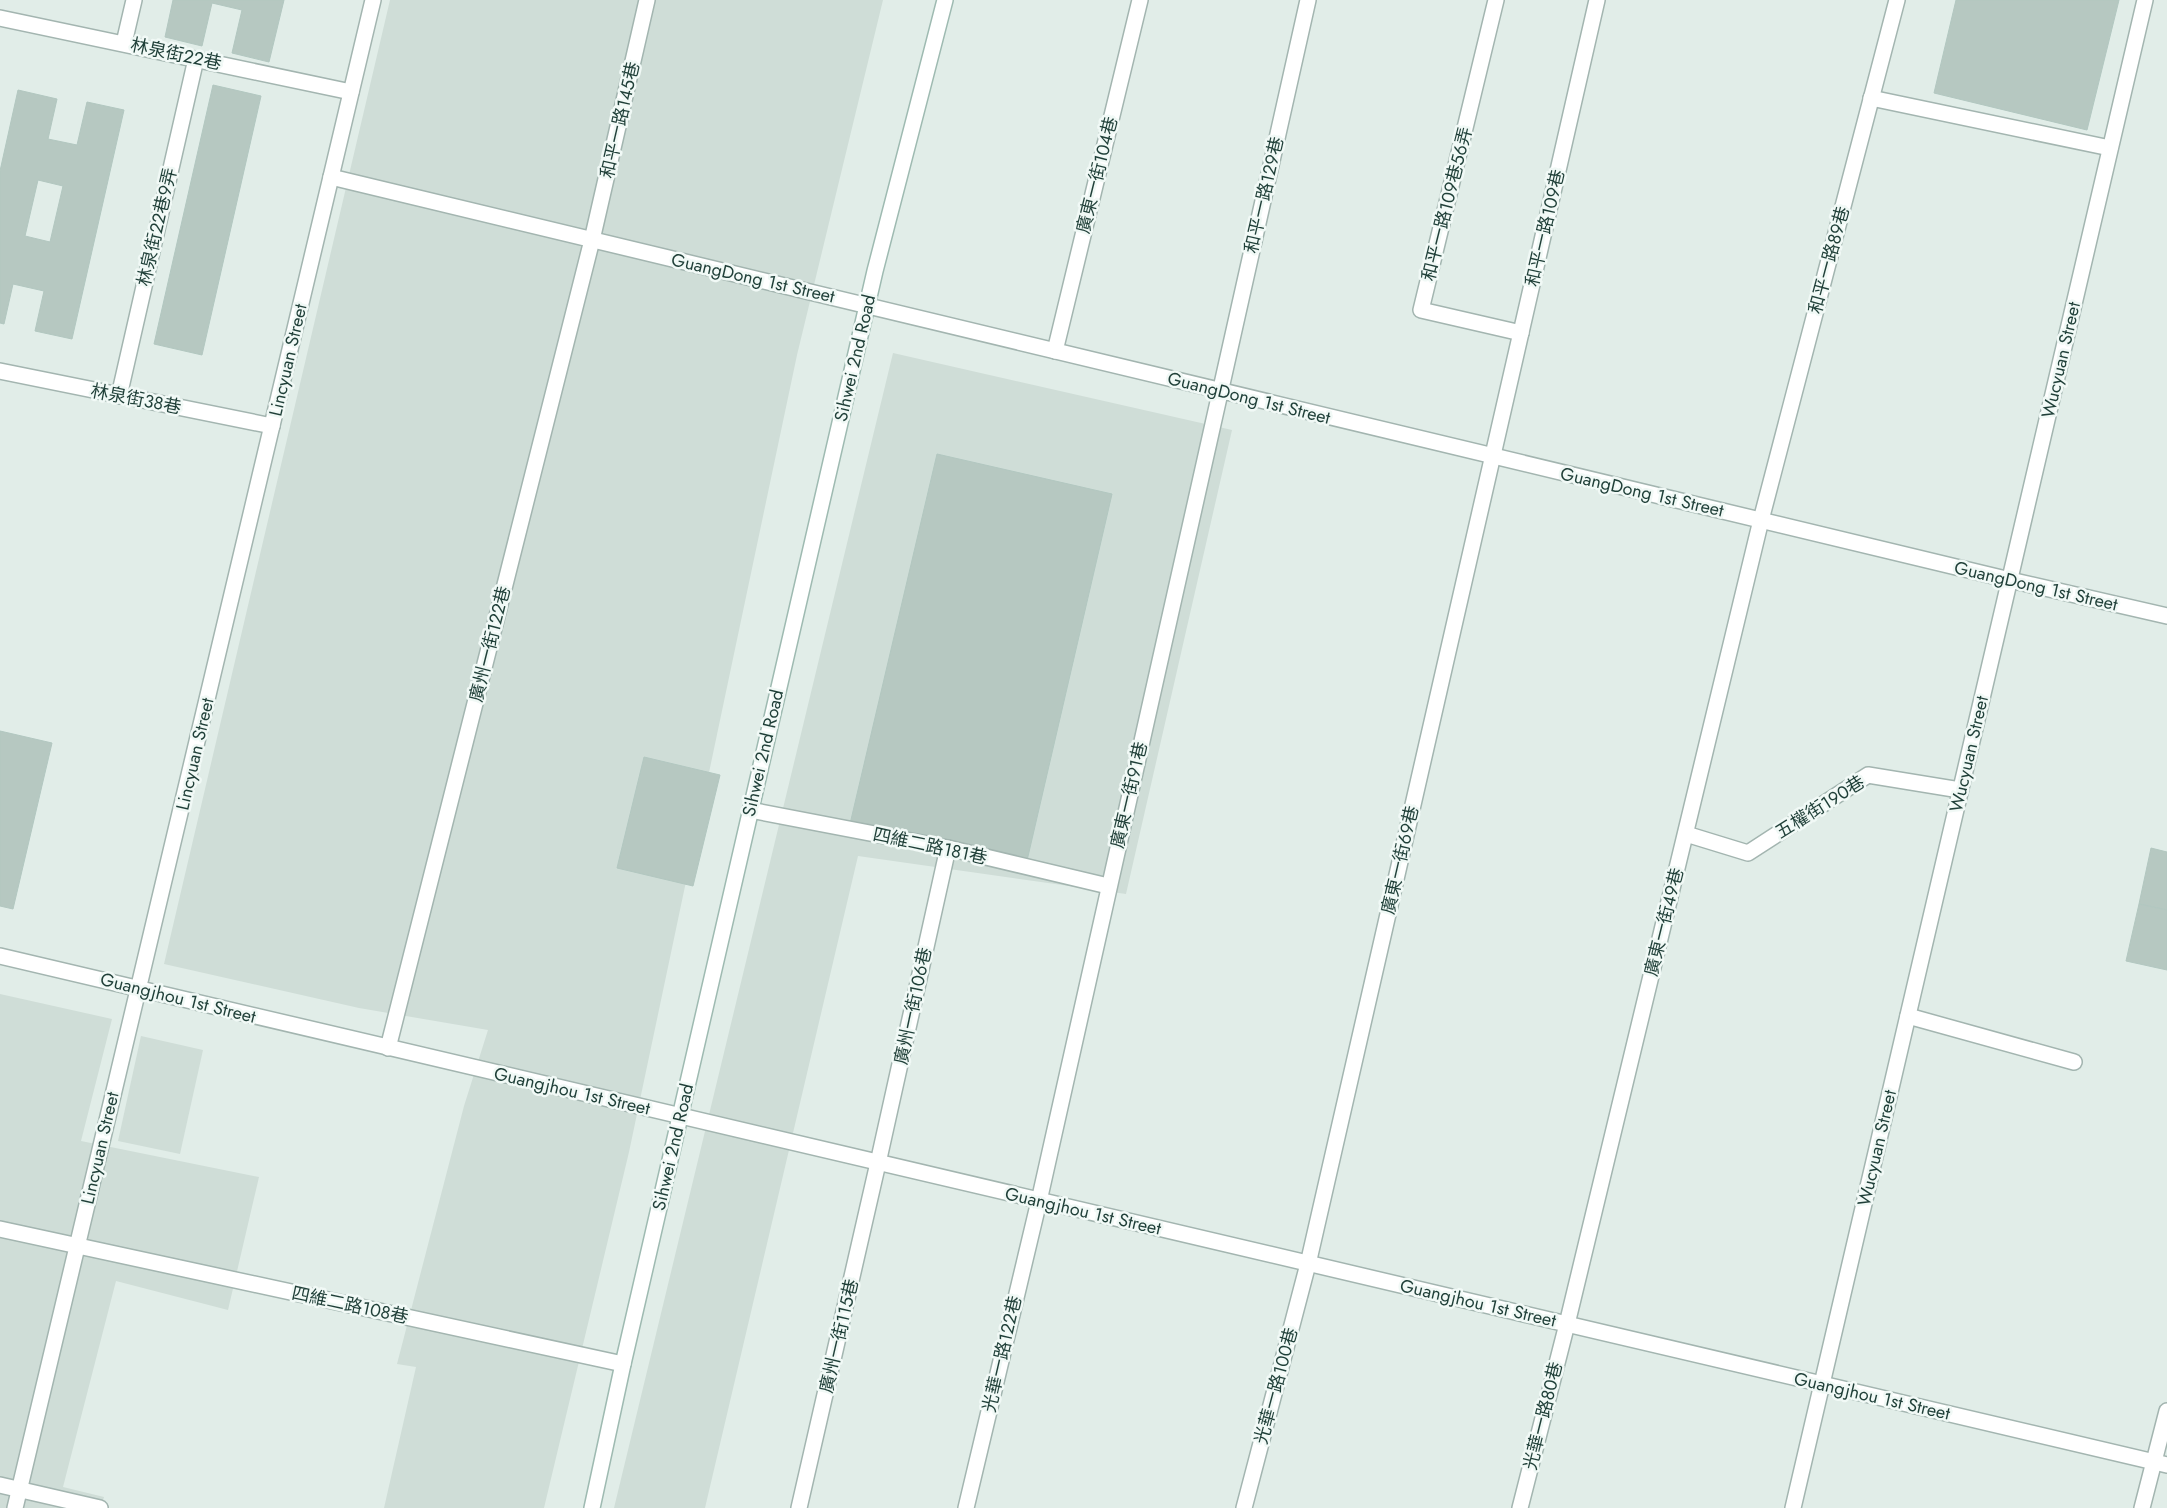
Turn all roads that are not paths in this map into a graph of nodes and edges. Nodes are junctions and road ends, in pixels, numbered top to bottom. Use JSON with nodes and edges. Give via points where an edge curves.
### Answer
{"nodes":[{"id":1,"x":134,"y":0,"type":"edge"},
{"id":2,"x":373,"y":0,"type":"edge"},
{"id":3,"x":648,"y":0,"type":"edge"},
{"id":4,"x":945,"y":0,"type":"edge"},
{"id":5,"x":1140,"y":0,"type":"edge"},
{"id":6,"x":1308,"y":0,"type":"edge"},
{"id":7,"x":1496,"y":0,"type":"edge"},
{"id":8,"x":1597,"y":0,"type":"edge"},
{"id":9,"x":1897,"y":0,"type":"edge"},
{"id":10,"x":2145,"y":0,"type":"edge"},
{"id":11,"x":0,"y":18,"type":"edge"},
{"id":12,"x":124,"y":43,"type":"junction"},
{"id":13,"x":196,"y":58,"type":"junction"},
{"id":14,"x":351,"y":92,"type":"junction"},
{"id":15,"x":1871,"y":98,"type":"junction"},
{"id":16,"x":2110,"y":148,"type":"junction"},
{"id":17,"x":331,"y":177,"type":"junction"},
{"id":18,"x":592,"y":240,"type":"junction"},
{"id":19,"x":868,"y":305,"type":"junction"},
{"id":20,"x":1521,"y":333,"type":"junction"},
{"id":21,"x":1054,"y":351,"type":"junction"},
{"id":22,"x":0,"y":371,"type":"edge"},
{"id":23,"x":1219,"y":390,"type":"junction"},
{"id":24,"x":119,"y":396,"type":"junction"},
{"id":25,"x":272,"y":426,"type":"junction"},
{"id":26,"x":1492,"y":456,"type":"junction"},
{"id":27,"x":1761,"y":520,"type":"junction"},
{"id":28,"x":2010,"y":580,"type":"junction"},
{"id":29,"x":2167,"y":616,"type":"edge"},
{"id":30,"x":1960,"y":790,"type":"junction"},
{"id":31,"x":750,"y":810,"type":"junction"},
{"id":32,"x":1686,"y":834,"type":"junction"},
{"id":33,"x":948,"y":848,"type":"junction"},
{"id":34,"x":1108,"y":886,"type":"junction"},
{"id":35,"x":0,"y":956,"type":"edge"},
{"id":36,"x":138,"y":990,"type":"junction"},
{"id":37,"x":1908,"y":1016,"type":"junction"},
{"id":38,"x":388,"y":1048,"type":"junction"},
{"id":39,"x":2074,"y":1062,"type":"dead end"},
{"id":40,"x":680,"y":1116,"type":"junction"},
{"id":41,"x":878,"y":1163,"type":"junction"},
{"id":42,"x":1039,"y":1201,"type":"junction"},
{"id":43,"x":0,"y":1229,"type":"edge"},
{"id":44,"x":77,"y":1247,"type":"junction"},
{"id":45,"x":1308,"y":1264,"type":"junction"},
{"id":46,"x":1567,"y":1324,"type":"junction"},
{"id":47,"x":623,"y":1364,"type":"junction"},
{"id":48,"x":1822,"y":1385,"type":"junction"},
{"id":49,"x":2167,"y":1410,"type":"edge"},
{"id":50,"x":2161,"y":1464,"type":"edge"},
{"id":51,"x":0,"y":1485,"type":"edge"},
{"id":52,"x":19,"y":1489,"type":"junction"},
{"id":53,"x":15,"y":1508,"type":"edge"},
{"id":54,"x":100,"y":1508,"type":"edge"},
{"id":55,"x":592,"y":1508,"type":"edge"},
{"id":56,"x":799,"y":1508,"type":"edge"},
{"id":57,"x":966,"y":1508,"type":"edge"},
{"id":58,"x":1244,"y":1508,"type":"edge"},
{"id":59,"x":1520,"y":1508,"type":"edge"},
{"id":60,"x":1793,"y":1508,"type":"edge"},
{"id":61,"x":2142,"y":1508,"type":"edge"}],
"edges":[{"from":1,"to":12,"type":"street"},
{"from":2,"to":14,"type":"street","name":"Lincyuan Street"},
{"from":3,"to":18,"type":"street","name":"和平一路145巷"},
{"from":4,"to":19,"type":"street","name":"Sihwei 2nd Road"},
{"from":5,"to":21,"type":"street","name":"廣東一街104巷"},
{"from":6,"to":23,"type":"street","name":"和平一路129巷"},
{"from":7,"to":20,"type":"street","name":"和平一路109巷56弄","via":[[1421,310]]},
{"from":8,"to":20,"type":"street","name":"和平一路109巷"},
{"from":9,"to":15,"type":"street","name":"和平一路89巷"},
{"from":10,"to":16,"type":"street","name":"Wucyuan Street"},
{"from":11,"to":12,"type":"street","name":"林泉街22巷"},
{"from":12,"to":13,"type":"street","name":"林泉街22巷"},
{"from":13,"to":14,"type":"street","name":"林泉街22巷"},
{"from":13,"to":24,"type":"street","name":"林泉街22巷9弄"},
{"from":14,"to":17,"type":"street","name":"Lincyuan Street"},
{"from":15,"to":16,"type":"street"},
{"from":15,"to":27,"type":"street","name":"和平一路89巷"},
{"from":16,"to":28,"type":"street","name":"Wucyuan Street"},
{"from":17,"to":18,"type":"street","name":"GuangDong 1st Street"},
{"from":17,"to":25,"type":"street","name":"Lincyuan Street"},
{"from":18,"to":19,"type":"street","name":"GuangDong 1st Street"},
{"from":18,"to":38,"type":"street","name":"廣州一街122巷"},
{"from":19,"to":21,"type":"street","name":"GuangDong 1st Street"},
{"from":19,"to":31,"type":"street","name":"Sihwei 2nd Road"},
{"from":20,"to":26,"type":"street","name":"和平一路109巷"},
{"from":21,"to":23,"type":"street","name":"GuangDong 1st Street"},
{"from":22,"to":24,"type":"street","name":"林泉街38巷"},
{"from":23,"to":26,"type":"street","name":"GuangDong 1st Street"},
{"from":23,"to":34,"type":"street","name":"廣東一街91巷"},
{"from":24,"to":25,"type":"street","name":"林泉街38巷"},
{"from":25,"to":36,"type":"street","name":"Lincyuan Street"},
{"from":26,"to":27,"type":"street","name":"GuangDong 1st Street"},
{"from":26,"to":45,"type":"street","name":"廣東一街69巷"},
{"from":27,"to":28,"type":"street","name":"GuangDong 1st Street"},
{"from":27,"to":32,"type":"street","name":"廣東一街49巷"},
{"from":28,"to":29,"type":"street","name":"GuangDong 1st Street"},
{"from":28,"to":30,"type":"street","name":"Wucyuan Street"},
{"from":30,"to":32,"type":"street","name":"五權街190巷","via":[[1868,774],[1748,853]]},
{"from":30,"to":37,"type":"street","name":"Wucyuan Street"},
{"from":31,"to":33,"type":"street","name":"四維二路181巷"},
{"from":31,"to":40,"type":"street","name":"Sihwei 2nd Road"},
{"from":32,"to":46,"type":"street","name":"廣東一街49巷"},
{"from":33,"to":34,"type":"street","name":"四維二路181巷"},
{"from":33,"to":41,"type":"street","name":"廣州一街106巷"},
{"from":34,"to":42,"type":"street","name":"廣東一街91巷"},
{"from":35,"to":36,"type":"street","name":"Guangjhou 1st Street"},
{"from":36,"to":38,"type":"street","name":"Guangjhou 1st Street"},
{"from":36,"to":44,"type":"street","name":"Lincyuan Street"},
{"from":37,"to":39,"type":"street"},
{"from":37,"to":48,"type":"street","name":"Wucyuan Street"},
{"from":38,"to":40,"type":"street","name":"Guangjhou 1st Street"},
{"from":40,"to":41,"type":"street","name":"Guangjhou 1st Street"},
{"from":40,"to":47,"type":"street","name":"Sihwei 2nd Road"},
{"from":41,"to":42,"type":"street","name":"Guangjhou 1st Street"},
{"from":41,"to":56,"type":"street","name":"廣州一街115巷"},
{"from":42,"to":45,"type":"street","name":"Guangjhou 1st Street"},
{"from":42,"to":57,"type":"street","name":"光華一路122巷"},
{"from":43,"to":44,"type":"street","name":"四維二路108巷"},
{"from":44,"to":47,"type":"street","name":"四維二路108巷"},
{"from":44,"to":52,"type":"street","name":"Lincyuan Street"},
{"from":45,"to":46,"type":"street","name":"Guangjhou 1st Street"},
{"from":45,"to":58,"type":"street","name":"光華一路100巷"},
{"from":46,"to":48,"type":"street","name":"Guangjhou 1st Street"},
{"from":46,"to":59,"type":"street","name":"光華一路80巷"},
{"from":47,"to":55,"type":"street","name":"Sihwei 2nd Road"},
{"from":48,"to":50,"type":"street","name":"Guangjhou 1st Street"},
{"from":48,"to":60,"type":"street","name":"Wucyuan Street"},
{"from":49,"to":50,"type":"street"},
{"from":50,"to":61,"type":"street"},
{"from":51,"to":52,"type":"street"},
{"from":52,"to":53,"type":"street","name":"Lincyuan Street"},
{"from":52,"to":54,"type":"street"}]}
